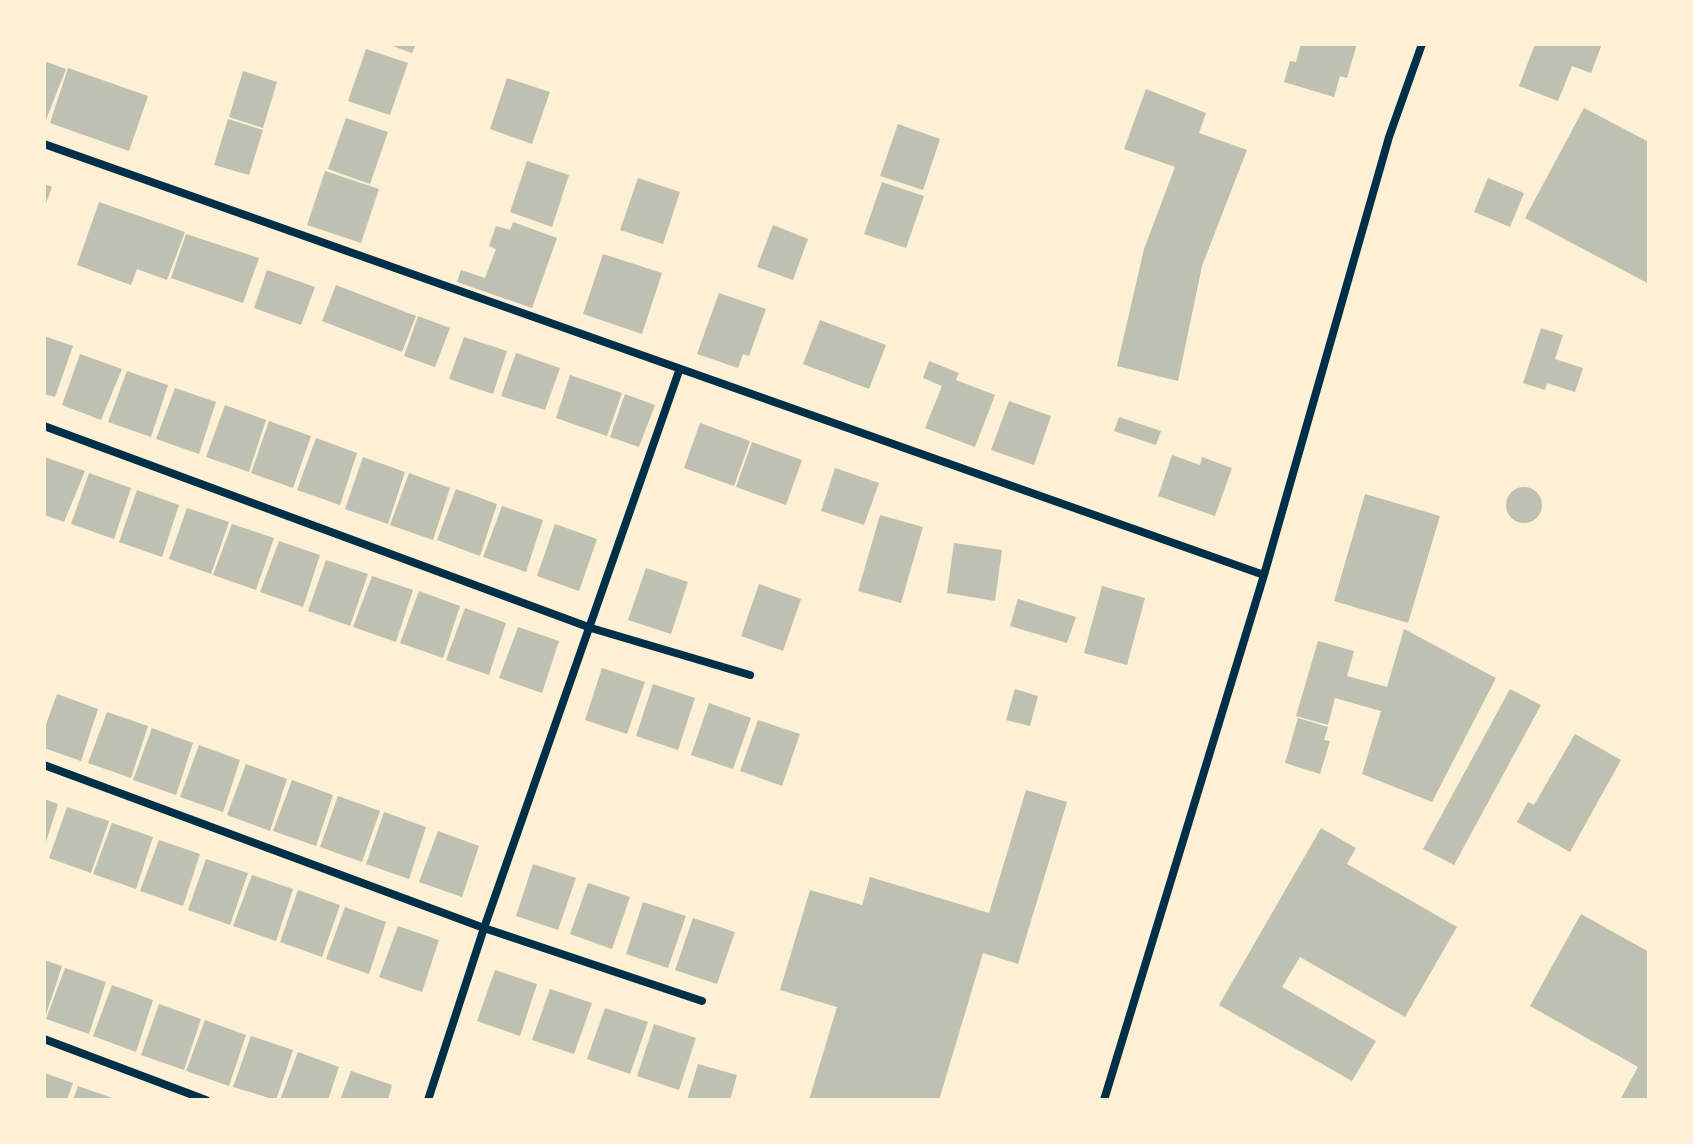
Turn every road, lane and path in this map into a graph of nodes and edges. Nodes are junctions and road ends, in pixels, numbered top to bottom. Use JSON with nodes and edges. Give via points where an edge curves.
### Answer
{"nodes":[{"id":1,"x":1422,"y":44,"type":"edge"},
{"id":2,"x":44,"y":144,"type":"edge"},
{"id":3,"x":679,"y":371,"type":"junction"},
{"id":4,"x":44,"y":426,"type":"edge"},
{"id":5,"x":1264,"y":575,"type":"junction"},
{"id":6,"x":591,"y":628,"type":"junction"},
{"id":7,"x":750,"y":675,"type":"dead end"},
{"id":8,"x":44,"y":765,"type":"edge"},
{"id":9,"x":484,"y":928,"type":"junction"},
{"id":10,"x":702,"y":1001,"type":"dead end"},
{"id":11,"x":44,"y":1039,"type":"edge"},
{"id":12,"x":206,"y":1100,"type":"edge"},
{"id":13,"x":428,"y":1100,"type":"edge"},
{"id":14,"x":1104,"y":1100,"type":"edge"}],
"edges":[{"from":1,"to":5,"type":"street","via":[[1389,137]]},
{"from":2,"to":3,"type":"street"},
{"from":3,"to":5,"type":"street"},
{"from":3,"to":6,"type":"street"},
{"from":4,"to":6,"type":"street"},
{"from":5,"to":14,"type":"street"},
{"from":6,"to":7,"type":"street"},
{"from":6,"to":9,"type":"street"},
{"from":8,"to":9,"type":"street"},
{"from":9,"to":10,"type":"street"},
{"from":9,"to":13,"type":"street"},
{"from":11,"to":12,"type":"street"}]}
